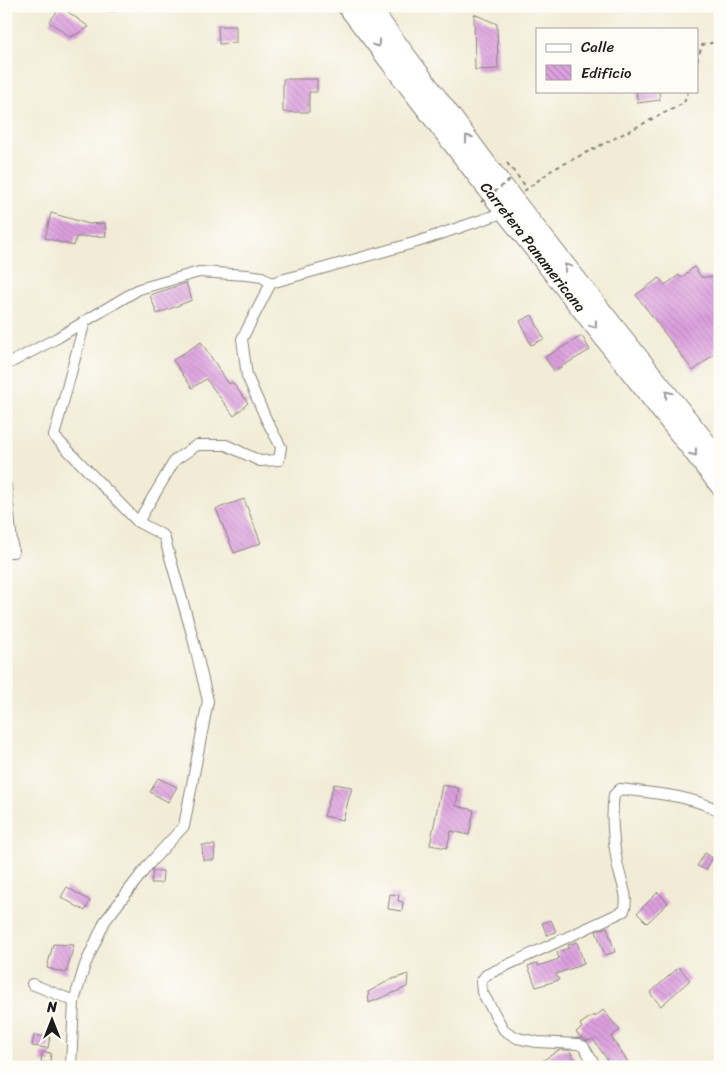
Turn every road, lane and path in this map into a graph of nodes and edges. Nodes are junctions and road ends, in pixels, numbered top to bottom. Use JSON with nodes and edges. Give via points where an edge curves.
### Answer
{"nodes":[{"id":1,"x":109,"y":6,"type":"edge"},
{"id":2,"x":113,"y":6,"type":"edge"},
{"id":3,"x":347,"y":6,"type":"edge"},
{"id":4,"x":368,"y":6,"type":"edge"},
{"id":5,"x":720,"y":41,"type":"edge"},
{"id":6,"x":698,"y":58,"type":"edge"},
{"id":7,"x":688,"y":92,"type":"edge"},
{"id":8,"x":516,"y":175,"type":"dead end"},
{"id":9,"x":510,"y":180,"type":"dead end"},
{"id":10,"x":515,"y":200,"type":"junction"},
{"id":11,"x":481,"y":202,"type":"dead end"},
{"id":12,"x":271,"y":283,"type":"junction"},
{"id":13,"x":85,"y":321,"type":"junction"},
{"id":14,"x":6,"y":365,"type":"edge"},
{"id":15,"x":720,"y":460,"type":"edge"},
{"id":16,"x":6,"y":486,"type":"edge"},
{"id":17,"x":720,"y":486,"type":"edge"},
{"id":18,"x":138,"y":522,"type":"junction"},
{"id":19,"x":6,"y":552,"type":"edge"},
{"id":20,"x":720,"y":811,"type":"edge"},
{"id":21,"x":32,"y":984,"type":"dead end"},
{"id":22,"x":74,"y":1001,"type":"junction"},
{"id":23,"x":71,"y":1067,"type":"edge"},
{"id":24,"x":596,"y":1067,"type":"edge"}],
"edges":[{"from":1,"to":2,"type":"street"},
{"from":3,"to":10,"type":"highway","name":"Carretera Panamericana","one_way":true},
{"from":10,"to":4,"type":"highway","name":"Carretera Panamericana","one_way":true},
{"from":5,"to":6,"type":"path","via":[[702,45]]},
{"from":7,"to":10,"type":"path","via":[[684,103],[552,170]]},
{"from":8,"to":10,"type":"path"},
{"from":9,"to":11,"type":"path","bridge":true},
{"from":10,"to":12,"type":"street","via":[[417,242]]},
{"from":15,"to":10,"type":"highway","name":"Carretera Panamericana","one_way":true},
{"from":10,"to":17,"type":"highway","name":"Carretera Panamericana","one_way":true},
{"from":12,"to":13,"type":"street","via":[[262,277],[199,272],[138,289]]},
{"from":12,"to":18,"type":"street","via":[[242,339],[248,376],[281,447],[278,460],[260,461],[226,445],[197,446],[175,460]]},
{"from":13,"to":14,"type":"street"},
{"from":13,"to":18,"type":"street","via":[[54,436]]},
{"from":16,"to":19,"type":"street","via":[[13,552]]},
{"from":18,"to":22,"type":"street","via":[[164,536],[208,701],[184,826],[149,864],[105,921],[85,965]]},
{"from":20,"to":24,"type":"street","via":[[670,794],[620,790],[614,795],[612,804],[616,860],[627,904],[624,911],[486,975],[481,982],[482,992],[504,1030],[517,1038],[537,1042],[578,1044],[584,1047]]},
{"from":21,"to":22,"type":"street"},
{"from":22,"to":23,"type":"street"}]}
